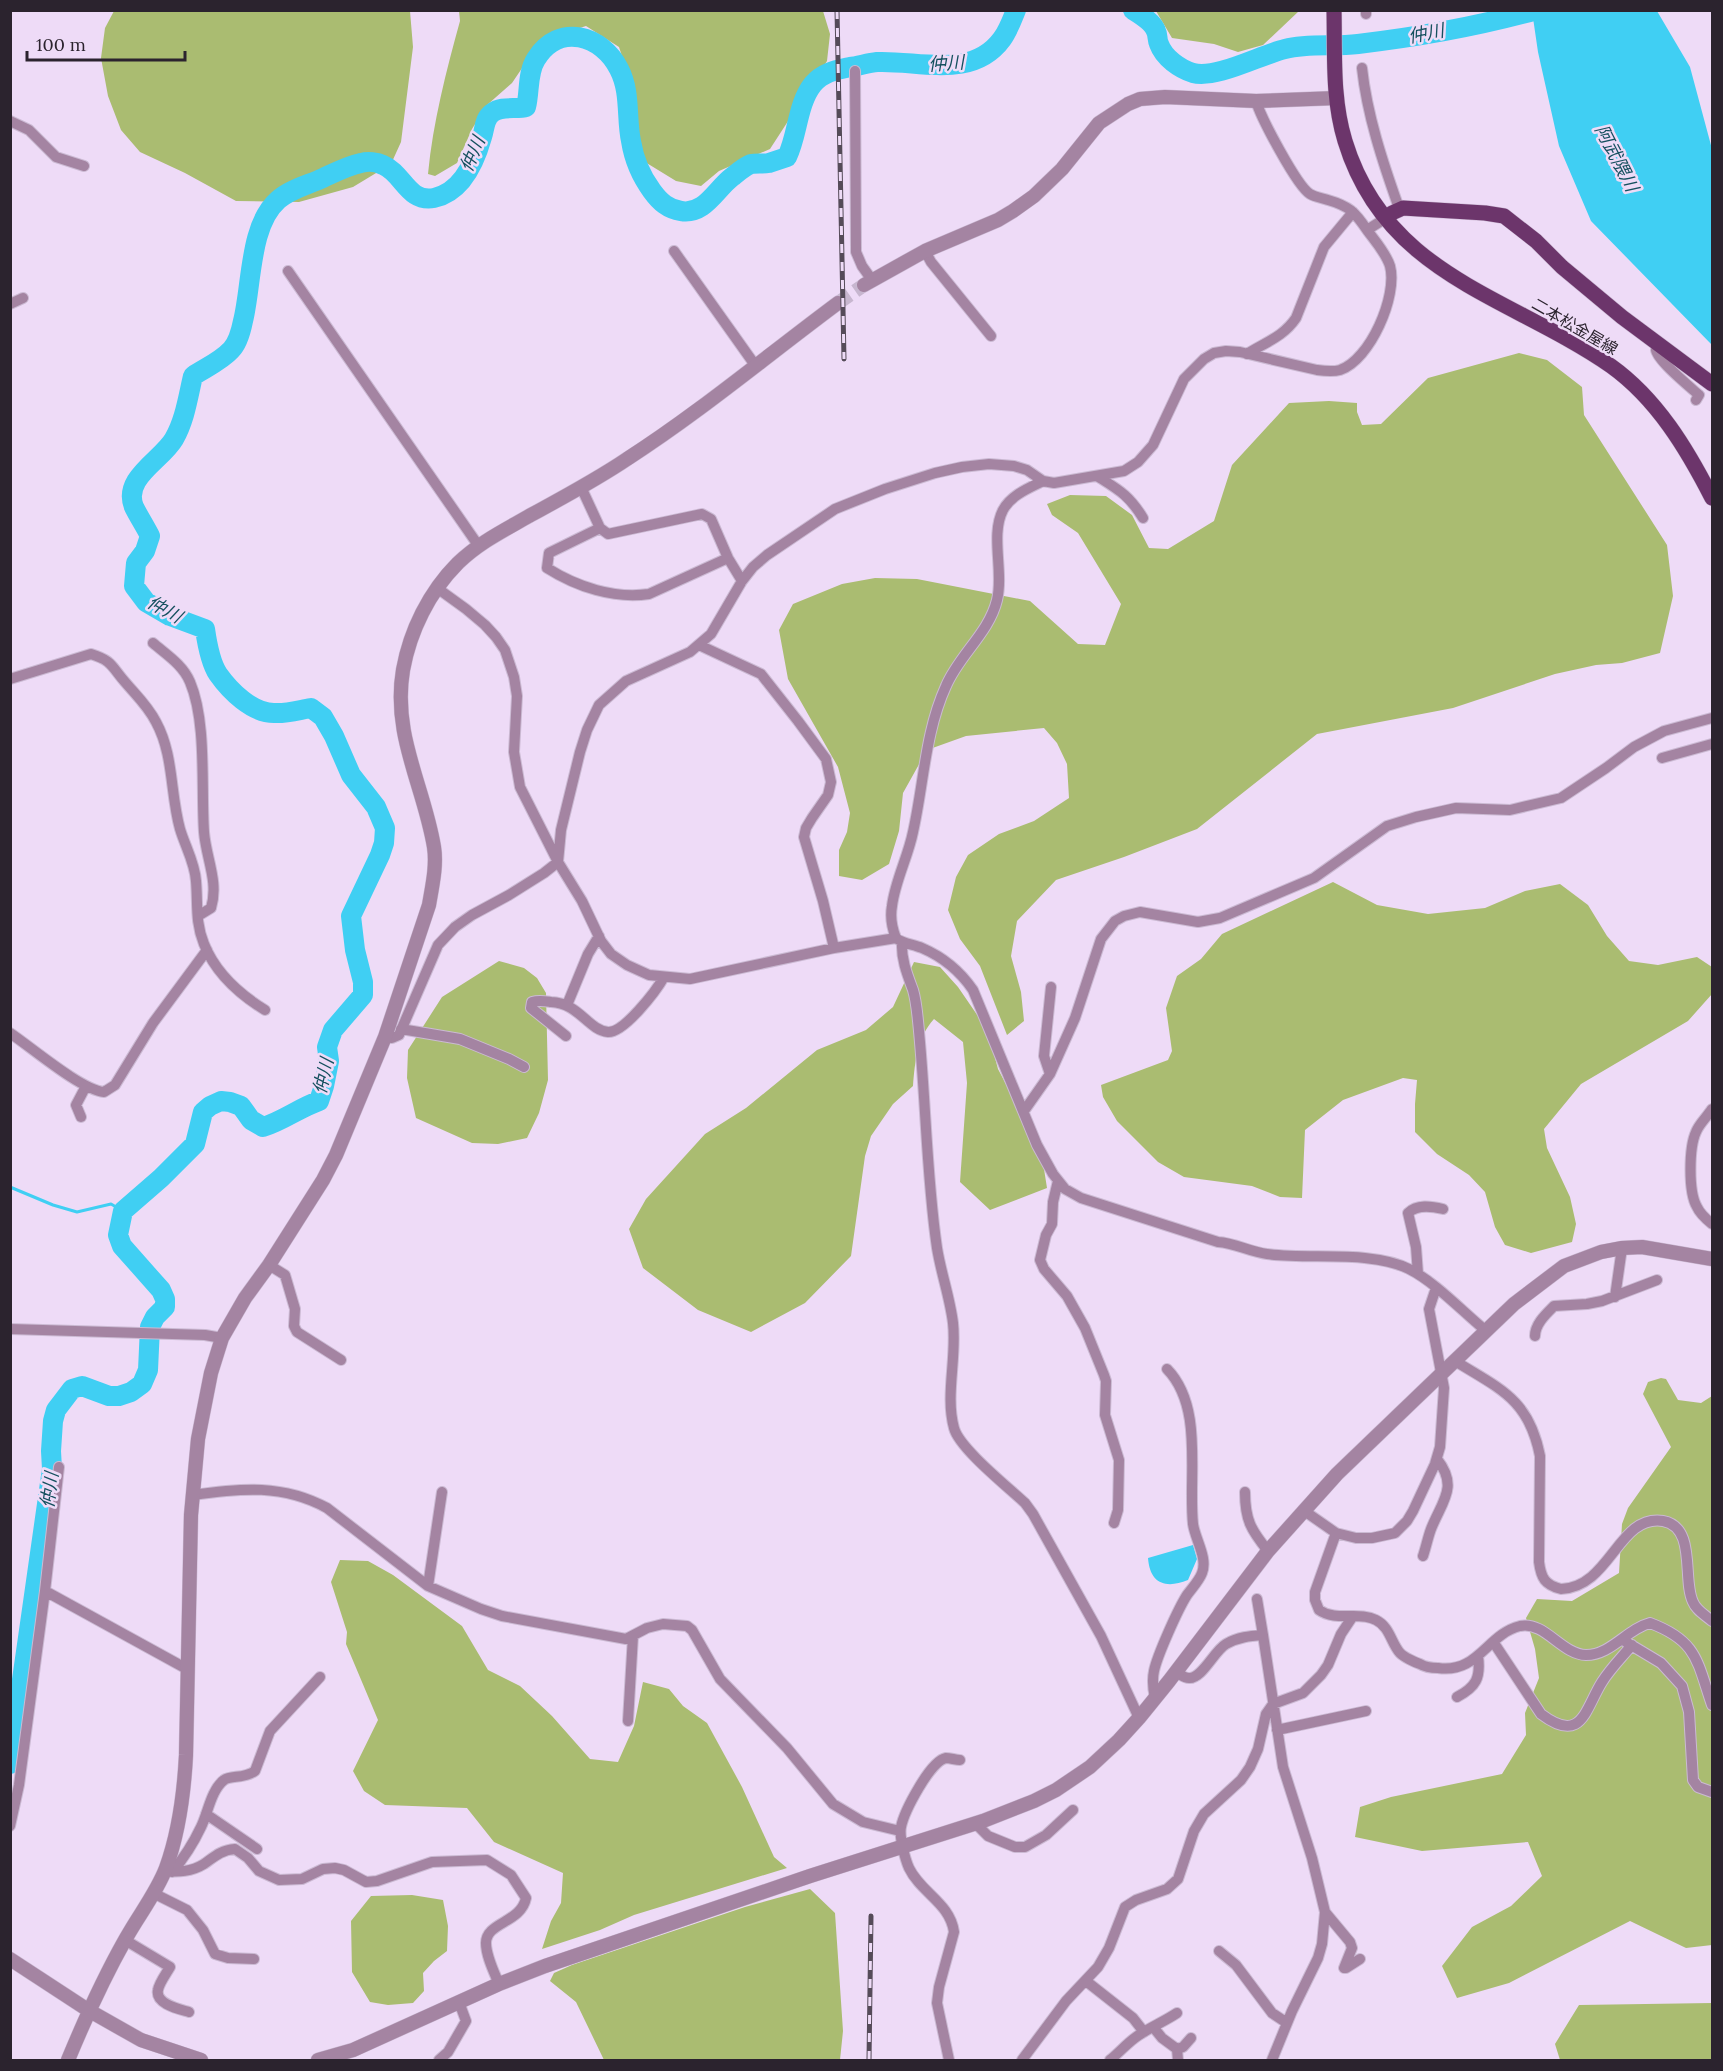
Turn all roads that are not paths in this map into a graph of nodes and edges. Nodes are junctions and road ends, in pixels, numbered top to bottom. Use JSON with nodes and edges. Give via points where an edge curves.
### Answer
{"nodes":[{"id":1,"x":1334,"y":10,"type":"edge"},
{"id":2,"x":1362,"y":68,"type":"dead end"},
{"id":3,"x":855,"y":71,"type":"dead end"},
{"id":4,"x":1337,"y":98,"type":"junction"},
{"id":5,"x":1256,"y":101,"type":"junction"},
{"id":6,"x":10,"y":121,"type":"edge"},
{"id":7,"x":84,"y":166,"type":"dead end"},
{"id":8,"x":1399,"y":208,"type":"junction"},
{"id":9,"x":1353,"y":212,"type":"junction"},
{"id":10,"x":1386,"y":218,"type":"junction"},
{"id":11,"x":1367,"y":230,"type":"junction"},
{"id":12,"x":674,"y":251,"type":"dead end"},
{"id":13,"x":925,"y":251,"type":"junction"},
{"id":14,"x":288,"y":271,"type":"dead end"},
{"id":15,"x":868,"y":283,"type":"joint"},
{"id":16,"x":23,"y":298,"type":"dead end"},
{"id":17,"x":838,"y":303,"type":"tunnel mouth"},
{"id":18,"x":10,"y":304,"type":"edge"},
{"id":19,"x":991,"y":336,"type":"dead end"},
{"id":20,"x":1658,"y":344,"type":"junction"},
{"id":21,"x":1247,"y":354,"type":"junction"},
{"id":22,"x":755,"y":364,"type":"junction"},
{"id":23,"x":1713,"y":384,"type":"edge"},
{"id":24,"x":1696,"y":400,"type":"dead end"},
{"id":25,"x":1097,"y":476,"type":"junction"},
{"id":26,"x":1043,"y":481,"type":"junction"},
{"id":27,"x":581,"y":487,"type":"junction"},
{"id":28,"x":1713,"y":498,"type":"edge"},
{"id":29,"x":1143,"y":518,"type":"dead end"},
{"id":30,"x":600,"y":528,"type":"junction"},
{"id":31,"x":478,"y":545,"type":"junction"},
{"id":32,"x":728,"y":558,"type":"junction"},
{"id":33,"x":742,"y":581,"type":"junction"},
{"id":34,"x":438,"y":588,"type":"junction"},
{"id":35,"x":153,"y":643,"type":"dead end"},
{"id":36,"x":699,"y":645,"type":"junction"},
{"id":37,"x":10,"y":679,"type":"edge"},
{"id":38,"x":1713,"y":718,"type":"edge"},
{"id":39,"x":1713,"y":744,"type":"edge"},
{"id":40,"x":1662,"y":758,"type":"dead end"},
{"id":41,"x":558,"y":862,"type":"junction"},
{"id":42,"x":198,"y":916,"type":"junction"},
{"id":43,"x":598,"y":936,"type":"junction"},
{"id":44,"x":899,"y":940,"type":"junction"},
{"id":45,"x":834,"y":948,"type":"junction"},
{"id":46,"x":207,"y":950,"type":"junction"},
{"id":47,"x":664,"y":977,"type":"junction"},
{"id":48,"x":1051,"y":987,"type":"dead end"},
{"id":49,"x":567,"y":1005,"type":"junction"},
{"id":50,"x":265,"y":1010,"type":"dead end"},
{"id":51,"x":401,"y":1029,"type":"junction"},
{"id":52,"x":10,"y":1033,"type":"edge"},
{"id":53,"x":566,"y":1036,"type":"dead end"},
{"id":54,"x":385,"y":1037,"type":"junction"},
{"id":55,"x":524,"y":1067,"type":"dead end"},
{"id":56,"x":1050,"y":1074,"type":"junction"},
{"id":57,"x":86,"y":1086,"type":"junction"},
{"id":58,"x":1713,"y":1109,"type":"edge"},
{"id":59,"x":1024,"y":1112,"type":"junction"},
{"id":60,"x":81,"y":1117,"type":"dead end"},
{"id":61,"x":1058,"y":1181,"type":"junction"},
{"id":62,"x":1443,"y":1209,"type":"dead end"},
{"id":63,"x":1713,"y":1224,"type":"edge"},
{"id":64,"x":1622,"y":1248,"type":"junction"},
{"id":65,"x":1713,"y":1259,"type":"edge"},
{"id":66,"x":269,"y":1265,"type":"junction"},
{"id":67,"x":1418,"y":1274,"type":"junction"},
{"id":68,"x":1657,"y":1280,"type":"dead end"},
{"id":69,"x":1436,"y":1288,"type":"junction"},
{"id":70,"x":1615,"y":1297,"type":"junction"},
{"id":71,"x":10,"y":1329,"type":"edge"},
{"id":72,"x":1485,"y":1330,"type":"junction"},
{"id":73,"x":1535,"y":1335,"type":"dead end"},
{"id":74,"x":222,"y":1338,"type":"junction"},
{"id":75,"x":341,"y":1360,"type":"dead end"},
{"id":76,"x":1455,"y":1361,"type":"junction"},
{"id":77,"x":1167,"y":1369,"type":"dead end"},
{"id":78,"x":1443,"y":1374,"type":"junction"},
{"id":79,"x":1437,"y":1459,"type":"junction"},
{"id":80,"x":59,"y":1467,"type":"dead end"},
{"id":81,"x":442,"y":1492,"type":"dead end"},
{"id":82,"x":1245,"y":1492,"type":"dead end"},
{"id":83,"x":194,"y":1495,"type":"junction"},
{"id":84,"x":1303,"y":1510,"type":"junction"},
{"id":85,"x":1114,"y":1523,"type":"dead end"},
{"id":86,"x":1336,"y":1533,"type":"junction"},
{"id":87,"x":1268,"y":1551,"type":"junction"},
{"id":88,"x":1423,"y":1556,"type":"dead end"},
{"id":89,"x":428,"y":1586,"type":"junction"},
{"id":90,"x":45,"y":1591,"type":"junction"},
{"id":91,"x":1257,"y":1599,"type":"dead end"},
{"id":92,"x":1353,"y":1616,"type":"junction"},
{"id":93,"x":1713,"y":1621,"type":"edge"},
{"id":94,"x":1263,"y":1635,"type":"junction"},
{"id":95,"x":633,"y":1636,"type":"junction"},
{"id":96,"x":1627,"y":1642,"type":"junction"},
{"id":97,"x":1494,"y":1643,"type":"junction"},
{"id":98,"x":1478,"y":1656,"type":"junction"},
{"id":99,"x":187,"y":1669,"type":"junction"},
{"id":100,"x":1176,"y":1672,"type":"junction"},
{"id":101,"x":320,"y":1677,"type":"dead end"},
{"id":102,"x":1457,"y":1697,"type":"dead end"},
{"id":103,"x":1155,"y":1698,"type":"junction"},
{"id":104,"x":1274,"y":1704,"type":"junction"},
{"id":105,"x":1713,"y":1705,"type":"edge"},
{"id":106,"x":1366,"y":1711,"type":"dead end"},
{"id":107,"x":1139,"y":1718,"type":"junction"},
{"id":108,"x":628,"y":1721,"type":"dead end"},
{"id":109,"x":1277,"y":1730,"type":"junction"},
{"id":110,"x":960,"y":1760,"type":"dead end"},
{"id":111,"x":1713,"y":1792,"type":"edge"},
{"id":112,"x":1073,"y":1810,"type":"dead end"},
{"id":113,"x":206,"y":1814,"type":"junction"},
{"id":114,"x":975,"y":1823,"type":"junction"},
{"id":115,"x":10,"y":1826,"type":"edge"},
{"id":116,"x":900,"y":1831,"type":"junction"},
{"id":117,"x":904,"y":1847,"type":"junction"},
{"id":118,"x":256,"y":1849,"type":"dead end"},
{"id":119,"x":169,"y":1871,"type":"junction"},
{"id":120,"x":153,"y":1893,"type":"junction"},
{"id":121,"x":1325,"y":1912,"type":"junction"},
{"id":122,"x":125,"y":1940,"type":"junction"},
{"id":123,"x":1219,"y":1951,"type":"dead end"},
{"id":124,"x":10,"y":1959,"type":"edge"},
{"id":125,"x":254,"y":1959,"type":"dead end"},
{"id":126,"x":1360,"y":1959,"type":"dead end"},
{"id":127,"x":1086,"y":1981,"type":"junction"},
{"id":128,"x":499,"y":1984,"type":"junction"},
{"id":129,"x":459,"y":2002,"type":"junction"},
{"id":130,"x":88,"y":2010,"type":"junction"},
{"id":131,"x":189,"y":2012,"type":"dead end"},
{"id":132,"x":1177,"y":2013,"type":"dead end"},
{"id":133,"x":1287,"y":2023,"type":"junction"},
{"id":134,"x":1149,"y":2030,"type":"junction"},
{"id":135,"x":1191,"y":2038,"type":"dead end"},
{"id":136,"x":1177,"y":2055,"type":"edge"},
{"id":137,"x":68,"y":2061,"type":"edge"},
{"id":138,"x":201,"y":2061,"type":"edge"},
{"id":139,"x":318,"y":2061,"type":"edge"},
{"id":140,"x":439,"y":2061,"type":"edge"},
{"id":141,"x":949,"y":2061,"type":"edge"},
{"id":142,"x":1022,"y":2061,"type":"edge"},
{"id":143,"x":1110,"y":2061,"type":"edge"},
{"id":144,"x":1272,"y":2061,"type":"edge"}],
"edges":[{"from":1,"to":4,"type":"main road","name":"二本松金屋線"},
{"from":2,"to":8,"type":"street","via":[[1371,116]]},
{"from":3,"to":15,"type":"street","via":[[856,252]]},
{"from":4,"to":5,"type":"street"},
{"from":4,"to":10,"type":"main road","name":"二本松金屋線","via":[[1346,143],[1372,199]]},
{"from":5,"to":9,"type":"street","via":[[1266,125],[1308,193]]},
{"from":5,"to":13,"type":"street","via":[[1179,97],[1140,99],[1128,104],[1099,123],[1035,196],[998,220]]},
{"from":6,"to":7,"type":"street","via":[[29,130],[56,157]]},
{"from":8,"to":10,"type":"main road"},
{"from":8,"to":20,"type":"main road","name":"二本松金屋線","via":[[1504,216]]},
{"from":9,"to":11,"type":"street"},
{"from":9,"to":21,"type":"street","via":[[1324,247],[1290,328]]},
{"from":10,"to":11,"type":"street"},
{"from":10,"to":28,"type":"main road","name":"二本松金屋線","via":[[1418,251],[1448,274],[1536,321],[1632,383],[1684,447]]},
{"from":11,"to":21,"type":"street","via":[[1390,266],[1391,296],[1382,322],[1353,362],[1341,370],[1326,371]]},
{"from":12,"to":22,"type":"street"},
{"from":13,"to":15,"type":"street"},
{"from":13,"to":19,"type":"street"},
{"from":14,"to":31,"type":"street"},
{"from":16,"to":18,"type":"street"},
{"from":17,"to":22,"type":"street"},
{"from":20,"to":23,"type":"main road","name":"二本松金屋線"},
{"from":20,"to":24,"type":"street","via":[[1658,358],[1699,395]]},
{"from":21,"to":25,"type":"street","via":[[1221,352],[1204,359],[1184,379],[1144,457],[1124,471]]},
{"from":22,"to":27,"type":"street","via":[[660,438]]},
{"from":25,"to":26,"type":"street","via":[[1060,483]]},
{"from":25,"to":29,"type":"street","via":[[1125,493]]},
{"from":26,"to":33,"type":"street","via":[[1021,468],[989,464],[935,473],[885,489],[817,520],[767,555]]},
{"from":26,"to":44,"type":"street","via":[[1016,495],[1004,508],[999,522],[997,602],[947,683],[934,716],[913,834],[892,905],[892,924]]},
{"from":27,"to":30,"type":"street"},
{"from":27,"to":31,"type":"street"},
{"from":30,"to":32,"type":"street","via":[[608,534],[702,514],[711,519]]},
{"from":30,"to":32,"type":"street","via":[[549,553],[547,568],[564,578],[620,596],[649,594]]},
{"from":31,"to":34,"type":"street"},
{"from":32,"to":33,"type":"street"},
{"from":33,"to":36,"type":"street","via":[[711,634]]},
{"from":34,"to":41,"type":"street","via":[[485,625],[505,650],[517,696],[514,752],[520,787]]},
{"from":34,"to":54,"type":"street","via":[[408,646],[400,703],[404,737],[434,849],[433,885]]},
{"from":35,"to":42,"type":"street","via":[[187,675],[197,700],[204,835],[214,890],[211,908]]},
{"from":36,"to":41,"type":"street","via":[[626,681],[599,705],[580,752],[561,830]]},
{"from":36,"to":45,"type":"street","via":[[761,674],[826,759],[831,782],[828,795],[804,837]]},
{"from":37,"to":42,"type":"street","via":[[91,654],[113,664],[156,721],[169,759],[180,829],[196,881]]},
{"from":38,"to":56,"type":"street","via":[[1664,731],[1561,798],[1510,810],[1456,808],[1387,826],[1314,878],[1220,918],[1198,922],[1140,912],[1124,916],[1101,939],[1075,1018]]},
{"from":39,"to":40,"type":"street"},
{"from":41,"to":43,"type":"street"},
{"from":41,"to":51,"type":"street","via":[[472,915],[443,939]]},
{"from":42,"to":46,"type":"street"},
{"from":43,"to":47,"type":"street","via":[[611,954],[627,965]]},
{"from":43,"to":49,"type":"street"},
{"from":44,"to":45,"type":"street"},
{"from":44,"to":59,"type":"street","via":[[946,961],[968,982]]},
{"from":44,"to":107,"type":"street","via":[[914,993],[937,1248],[953,1324],[954,1429],[1040,1524],[1101,1636]]},
{"from":45,"to":47,"type":"street","via":[[690,979]]},
{"from":46,"to":50,"type":"street","via":[[227,982]]},
{"from":46,"to":57,"type":"street","via":[[153,1023],[115,1085],[104,1092]]},
{"from":47,"to":49,"type":"street","via":[[629,1019],[613,1031],[603,1030]]},
{"from":48,"to":56,"type":"street","via":[[1044,1056]]},
{"from":49,"to":53,"type":"street","via":[[537,1001],[532,1002],[531,1008]]},
{"from":51,"to":54,"type":"street","via":[[396,1037]]},
{"from":51,"to":55,"type":"street","via":[[460,1039]]},
{"from":52,"to":57,"type":"street"},
{"from":54,"to":66,"type":"street","via":[[332,1163]]},
{"from":56,"to":59,"type":"street"},
{"from":57,"to":60,"type":"street","via":[[76,1105]]},
{"from":58,"to":63,"type":"street","via":[[1692,1140],[1691,1179],[1697,1207]]},
{"from":59,"to":61,"type":"street"},
{"from":61,"to":67,"type":"street","via":[[1081,1198],[1218,1242],[1266,1254],[1374,1260]]},
{"from":61,"to":85,"type":"street","via":[[1052,1224],[1040,1260],[1079,1317],[1106,1381],[1105,1415],[1119,1460]]},
{"from":62,"to":67,"type":"street","via":[[1427,1206],[1408,1213]]},
{"from":64,"to":65,"type":"street","via":[[1642,1247]]},
{"from":64,"to":70,"type":"street"},
{"from":64,"to":72,"type":"street","via":[[1564,1266]]},
{"from":66,"to":74,"type":"street"},
{"from":66,"to":75,"type":"street","via":[[285,1275],[297,1332]]},
{"from":67,"to":69,"type":"street"},
{"from":68,"to":70,"type":"street"},
{"from":69,"to":72,"type":"street"},
{"from":69,"to":78,"type":"street","via":[[1429,1309]]},
{"from":70,"to":73,"type":"street","via":[[1554,1306]]},
{"from":71,"to":74,"type":"street"},
{"from":72,"to":76,"type":"street"},
{"from":74,"to":83,"type":"street","via":[[198,1439]]},
{"from":76,"to":78,"type":"street"},
{"from":76,"to":93,"type":"street","via":[[1515,1401],[1536,1440],[1540,1456],[1539,1562],[1544,1582],[1561,1589],[1587,1582],[1635,1528],[1646,1522],[1662,1521],[1675,1526],[1680,1534],[1687,1556],[1691,1599]]},
{"from":77,"to":103,"type":"street","via":[[1184,1396],[1191,1441],[1193,1523],[1204,1564],[1180,1607],[1155,1668]]},
{"from":78,"to":79,"type":"street","via":[[1444,1410]]},
{"from":78,"to":84,"type":"street"},
{"from":79,"to":86,"type":"street","via":[[1413,1511],[1395,1533],[1372,1538]]},
{"from":79,"to":88,"type":"street","via":[[1446,1473],[1447,1494]]},
{"from":80,"to":90,"type":"street"},
{"from":81,"to":89,"type":"street"},
{"from":82,"to":87,"type":"street","via":[[1250,1528]]},
{"from":83,"to":89,"type":"street","via":[[234,1489],[271,1490],[309,1498]]},
{"from":83,"to":99,"type":"street"},
{"from":84,"to":86,"type":"street"},
{"from":84,"to":87,"type":"street"},
{"from":86,"to":92,"type":"street","via":[[1315,1600],[1324,1613]]},
{"from":87,"to":100,"type":"street"},
{"from":89,"to":95,"type":"street","via":[[502,1616],[626,1639]]},
{"from":90,"to":99,"type":"street"},
{"from":90,"to":115,"type":"street"},
{"from":91,"to":94,"type":"street"},
{"from":92,"to":98,"type":"street","via":[[1383,1624],[1400,1653],[1421,1665],[1450,1670]]},
{"from":92,"to":104,"type":"street","via":[[1321,1675],[1303,1694]]},
{"from":94,"to":100,"type":"street","via":[[1225,1644],[1194,1677]]},
{"from":94,"to":104,"type":"street"},
{"from":95,"to":108,"type":"street"},
{"from":95,"to":116,"type":"street","via":[[663,1624],[687,1626],[720,1679],[787,1748],[833,1804],[863,1822]]},
{"from":96,"to":97,"type":"street","via":[[1585,1655],[1527,1626],[1510,1630]]},
{"from":96,"to":97,"type":"street","via":[[1581,1721],[1566,1725],[1557,1725],[1541,1714]]},
{"from":96,"to":105,"type":"street","via":[[1639,1626],[1650,1623],[1682,1640],[1694,1653]]},
{"from":96,"to":111,"type":"street","via":[[1661,1663],[1682,1686],[1691,1722],[1693,1780],[1698,1787]]},
{"from":97,"to":98,"type":"street"},
{"from":98,"to":102,"type":"street","via":[[1479,1673],[1472,1688]]},
{"from":99,"to":119,"type":"street","via":[[184,1793]]},
{"from":100,"to":103,"type":"street"},
{"from":101,"to":113,"type":"street","via":[[270,1731],[255,1771],[223,1781]]},
{"from":103,"to":107,"type":"street"},
{"from":104,"to":109,"type":"street"},
{"from":104,"to":127,"type":"street","via":[[1266,1713],[1250,1767],[1204,1814],[1178,1879],[1167,1889],[1136,1899],[1125,1907],[1109,1948]]},
{"from":106,"to":109,"type":"street"},
{"from":107,"to":114,"type":"street","via":[[1090,1767],[1056,1790]]},
{"from":109,"to":121,"type":"street"},
{"from":110,"to":116,"type":"street","via":[[946,1758],[932,1768]]},
{"from":112,"to":114,"type":"street","via":[[1046,1835],[1025,1847],[988,1836]]},
{"from":113,"to":118,"type":"street"},
{"from":113,"to":119,"type":"street","via":[[186,1856]]},
{"from":114,"to":117,"type":"street"},
{"from":116,"to":117,"type":"street"},
{"from":117,"to":128,"type":"street"},
{"from":117,"to":141,"type":"street","via":[[916,1880],[953,1923],[937,2003]]},
{"from":119,"to":120,"type":"street"},
{"from":119,"to":128,"type":"street","via":[[196,1868],[222,1851],[235,1849],[260,1871],[279,1880],[302,1879],[334,1868],[366,1882],[377,1881],[432,1862],[487,1860],[511,1875],[526,1898],[516,1915],[488,1934],[487,1950]]},
{"from":120,"to":122,"type":"street"},
{"from":120,"to":125,"type":"street","via":[[187,1910],[215,1954],[228,1959]]},
{"from":121,"to":126,"type":"street","via":[[1350,1942],[1352,1948],[1344,1968]]},
{"from":121,"to":133,"type":"street","via":[[1318,1958]]},
{"from":122,"to":130,"type":"street"},
{"from":122,"to":131,"type":"street","via":[[170,1967],[158,1990],[159,1997]]},
{"from":123,"to":133,"type":"street","via":[[1236,1965],[1272,2013]]},
{"from":124,"to":130,"type":"street"},
{"from":127,"to":134,"type":"street"},
{"from":127,"to":142,"type":"street","via":[[1066,2001]]},
{"from":128,"to":129,"type":"street"},
{"from":129,"to":139,"type":"street","via":[[353,2050]]},
{"from":129,"to":140,"type":"street","via":[[465,2021]]},
{"from":130,"to":137,"type":"street"},
{"from":130,"to":138,"type":"street","via":[[141,2040]]},
{"from":132,"to":134,"type":"street"},
{"from":133,"to":144,"type":"street"},
{"from":134,"to":136,"type":"street"},
{"from":134,"to":143,"type":"street","via":[[1124,2045]]},
{"from":135,"to":136,"type":"street"}]}
